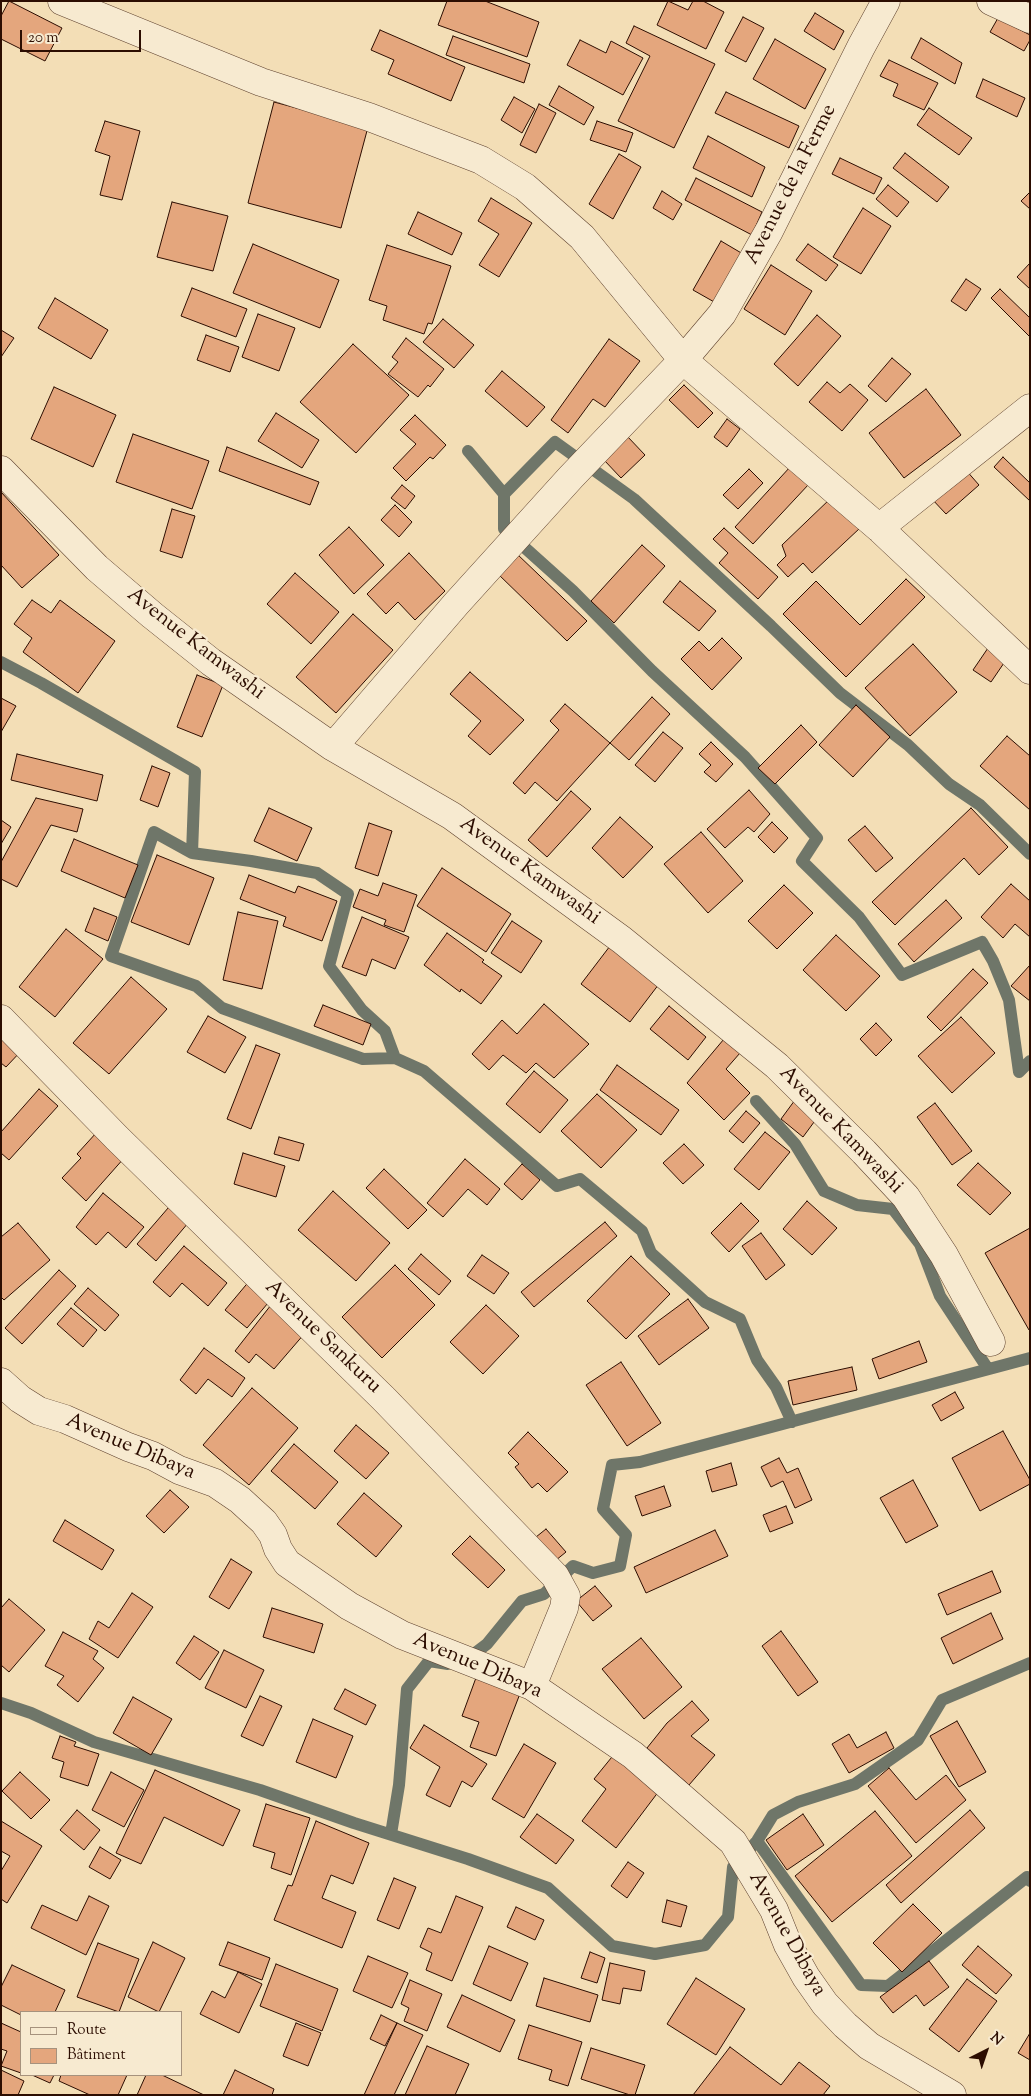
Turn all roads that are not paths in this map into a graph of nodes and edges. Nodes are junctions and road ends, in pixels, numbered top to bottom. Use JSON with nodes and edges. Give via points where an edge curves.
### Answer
{"nodes":[{"id":1,"x":62,"y":1,"type":"edge"},
{"id":2,"x":886,"y":1,"type":"edge"},
{"id":3,"x":992,"y":1,"type":"edge"},
{"id":4,"x":1030,"y":19,"type":"edge"},
{"id":5,"x":683,"y":360,"type":"junction"},
{"id":6,"x":1030,"y":408,"type":"edge"},
{"id":7,"x":1,"y":470,"type":"edge"},
{"id":8,"x":879,"y":528,"type":"junction"},
{"id":9,"x":1030,"y":670,"type":"edge"},
{"id":10,"x":333,"y":747,"type":"junction"},
{"id":11,"x":1,"y":1019,"type":"edge"},
{"id":12,"x":991,"y":1342,"type":"dead end"},
{"id":13,"x":1,"y":1382,"type":"edge"},
{"id":14,"x":532,"y":1686,"type":"junction"},
{"id":15,"x":952,"y":2095,"type":"edge"}],
"edges":[{"from":1,"to":5,"type":"street","via":[[261,82],[368,117],[481,160],[525,187],[582,237]]},
{"from":2,"to":5,"type":"street","name":"Avenue de la Ferme","via":[[750,267],[722,314]]},
{"from":3,"to":4,"type":"street"},
{"from":5,"to":8,"type":"street"},
{"from":5,"to":10,"type":"street","name":"Avenue de la Ferme","via":[[456,604]]},
{"from":6,"to":8,"type":"street"},
{"from":7,"to":10,"type":"street","name":"Avenue Kamwashi","via":[[97,568],[152,615],[211,662]]},
{"from":8,"to":9,"type":"street"},
{"from":10,"to":12,"type":"street","name":"Avenue Kamwashi","via":[[452,816],[622,940],[777,1066],[906,1197],[944,1256]]},
{"from":11,"to":14,"type":"street","name":"Avenue Sankuru","via":[[117,1138],[384,1398],[555,1576],[566,1596],[564,1608]]},
{"from":13,"to":14,"type":"street","name":"Avenue Dibaya","via":[[39,1411],[215,1483],[264,1522],[287,1563],[349,1606],[402,1635]]},
{"from":14,"to":15,"type":"street","name":"Avenue Dibaya","via":[[633,1754],[733,1842],[774,1910],[793,1953],[825,2004],[869,2046]]}]}
